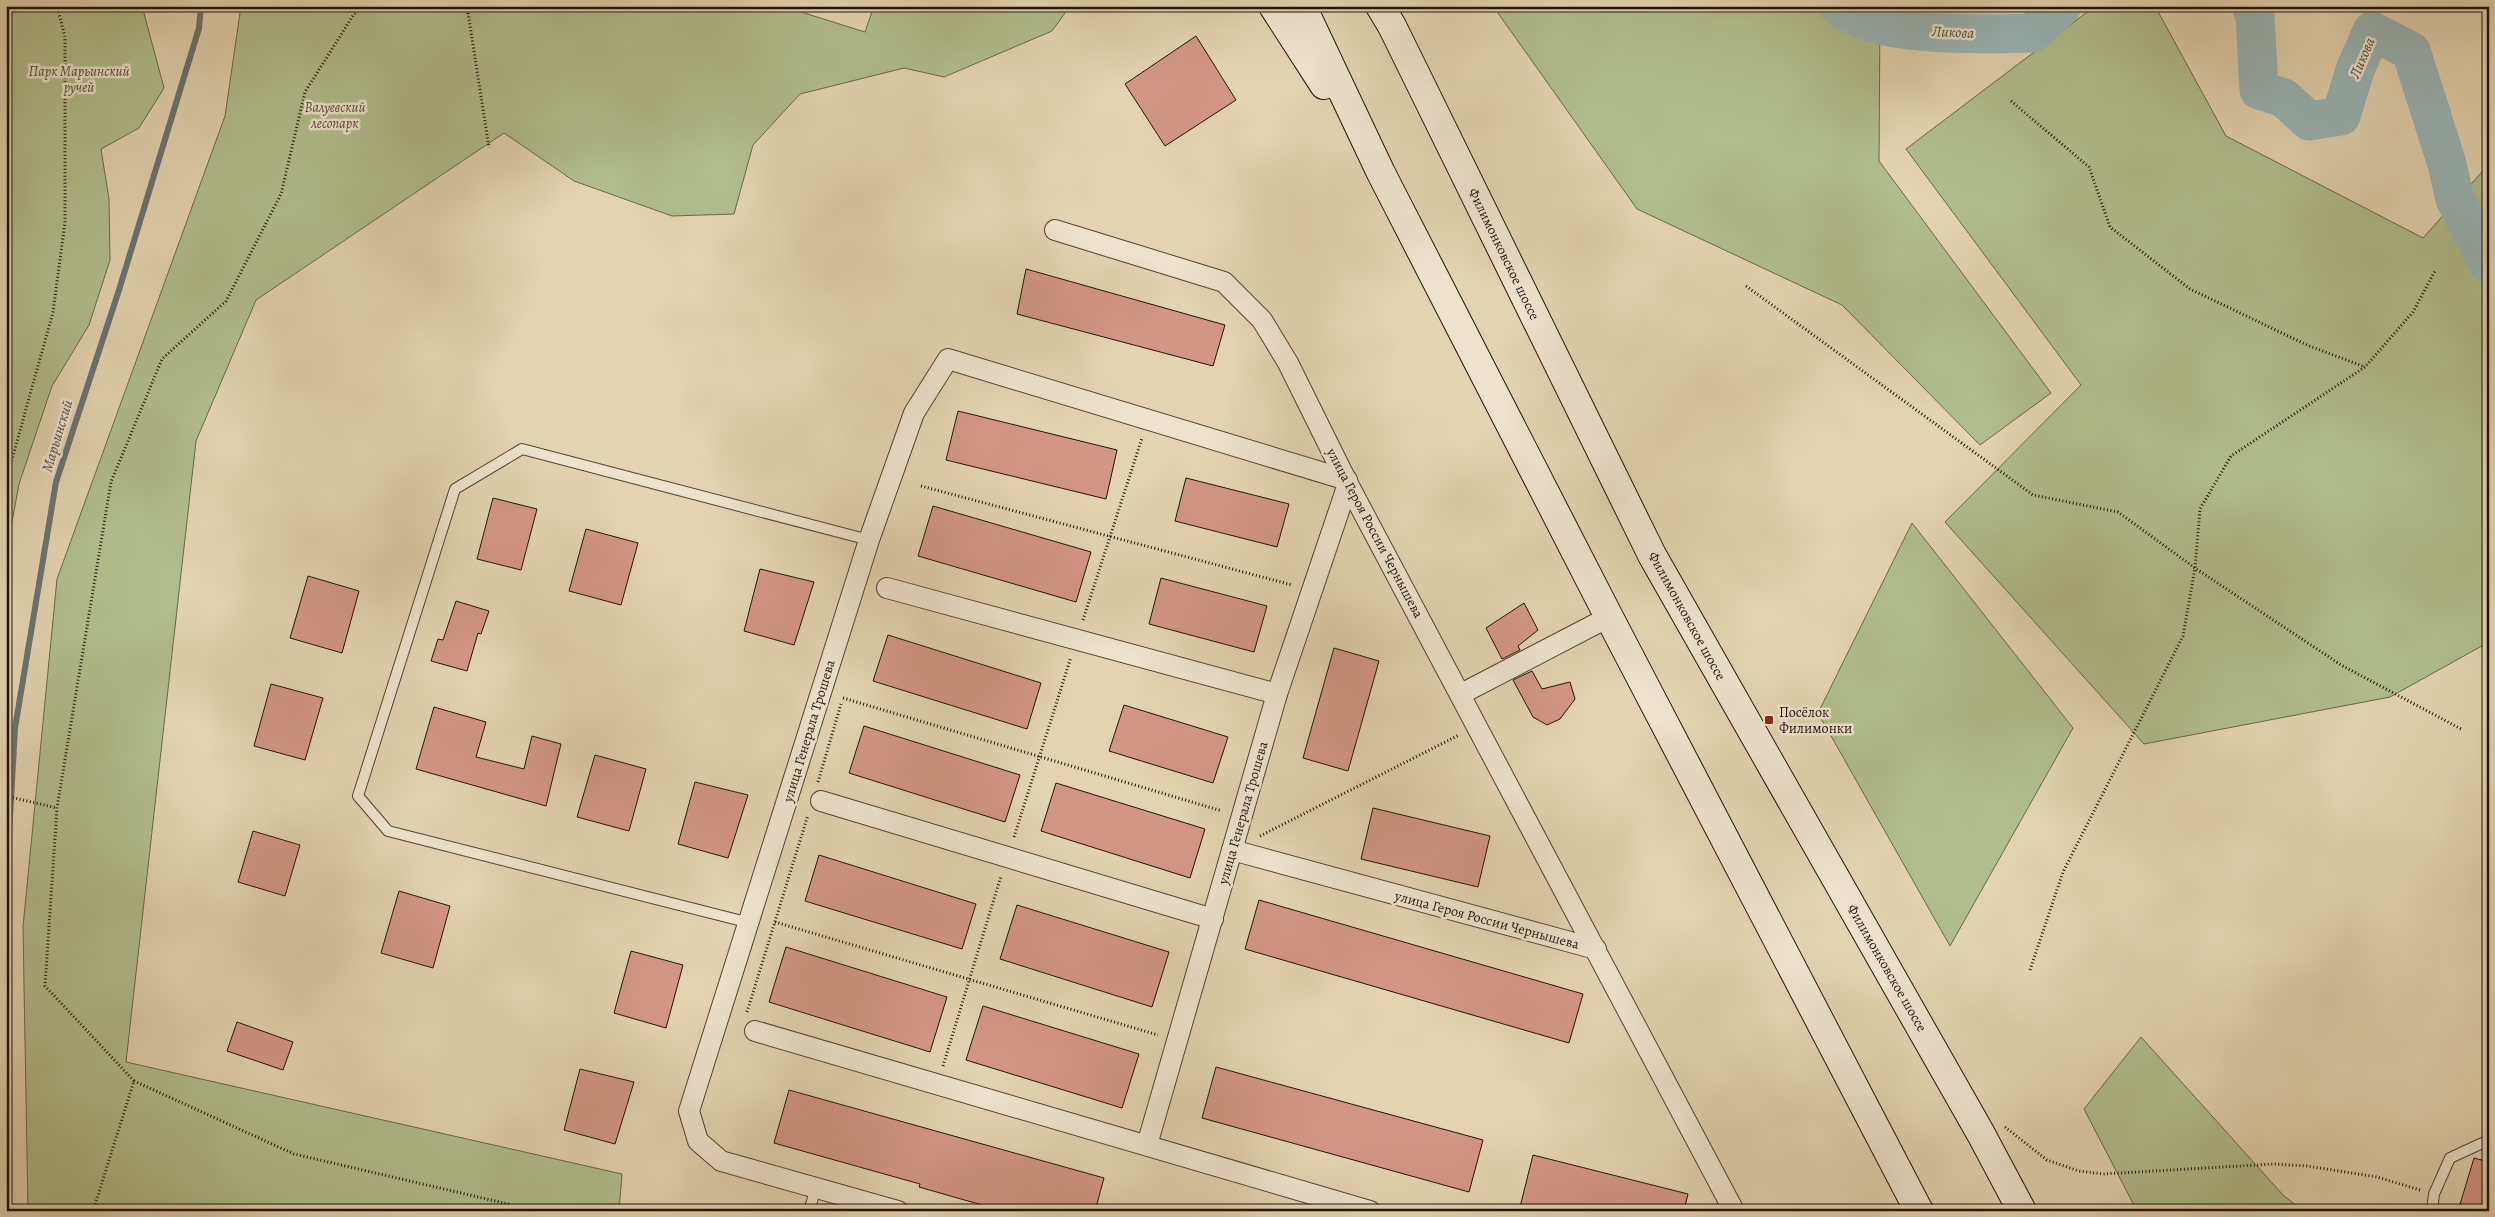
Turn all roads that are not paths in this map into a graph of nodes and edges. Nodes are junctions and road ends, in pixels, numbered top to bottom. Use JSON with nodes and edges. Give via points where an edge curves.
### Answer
{"nodes":[{"id":1,"x":1272,"y":6,"type":"edge"},
{"id":2,"x":1302,"y":6,"type":"edge"},
{"id":3,"x":1380,"y":6,"type":"edge"},
{"id":4,"x":1381,"y":173,"type":"junction"},
{"id":5,"x":1055,"y":230,"type":"dead end"},
{"id":6,"x":1347,"y":482,"type":"junction"},
{"id":7,"x":869,"y":540,"type":"junction"},
{"id":8,"x":887,"y":588,"type":"dead end"},
{"id":9,"x":1609,"y":617,"type":"junction"},
{"id":10,"x":1277,"y":694,"type":"junction"},
{"id":11,"x":1461,"y":694,"type":"junction"},
{"id":12,"x":820,"y":801,"type":"dead end"},
{"id":13,"x":1232,"y":850,"type":"junction"},
{"id":14,"x":1213,"y":919,"type":"junction"},
{"id":15,"x":750,"y":922,"type":"junction"},
{"id":16,"x":1596,"y":949,"type":"junction"},
{"id":17,"x":755,"y":1031,"type":"dead end"},
{"id":18,"x":2489,"y":1140,"type":"edge"},
{"id":19,"x":1147,"y":1144,"type":"junction"},
{"id":20,"x":816,"y":1188,"type":"junction"},
{"id":21,"x":809,"y":1211,"type":"edge"},
{"id":22,"x":898,"y":1211,"type":"edge"},
{"id":23,"x":1370,"y":1211,"type":"edge"},
{"id":24,"x":1734,"y":1211,"type":"edge"},
{"id":25,"x":1919,"y":1211,"type":"edge"},
{"id":26,"x":2022,"y":1211,"type":"edge"},
{"id":27,"x":2432,"y":1211,"type":"edge"}],
"edges":[{"from":1,"to":4,"type":"main road"},
{"from":2,"to":4,"type":"main road"},
{"from":3,"to":26,"type":"main road","name":"Филимонковское шоссе","via":[[1652,555]]},
{"from":4,"to":9,"type":"main road"},
{"from":5,"to":6,"type":"street","name":"улица Героя России Чернышева","via":[[1224,282],[1262,320],[1288,363]]},
{"from":6,"to":7,"type":"street","name":"улица Генерала Трошева","via":[[948,359],[914,413]]},
{"from":6,"to":10,"type":"street","name":"улица Генерала Трошева"},
{"from":6,"to":11,"type":"street","name":"улица Героя России Чернышева"},
{"from":7,"to":15,"type":"street","name":"улица Генерала Трошева"},
{"from":7,"to":15,"type":"lane","via":[[522,449],[455,489],[358,796],[388,831]]},
{"from":8,"to":10,"type":"street"},
{"from":9,"to":11,"type":"street"},
{"from":9,"to":25,"type":"main road"},
{"from":10,"to":13,"type":"street","name":"улица Генерала Трошева"},
{"from":11,"to":16,"type":"street","name":"улица Героя России Чернышева"},
{"from":12,"to":14,"type":"street"},
{"from":13,"to":14,"type":"street","name":"улица Генерала Трошева"},
{"from":13,"to":16,"type":"street","name":"улица Героя России Чернышева"},
{"from":14,"to":19,"type":"street","name":"улица Генерала Трошева"},
{"from":15,"to":20,"type":"street","name":"улица Генерала Трошева","via":[[689,1111],[698,1141],[721,1161]]},
{"from":16,"to":24,"type":"street","name":"улица Героя России Чернышева"},
{"from":17,"to":19,"type":"street"},
{"from":18,"to":27,"type":"lane","via":[[2450,1158],[2434,1194]]},
{"from":19,"to":23,"type":"street"},
{"from":20,"to":21,"type":"lane"},
{"from":20,"to":22,"type":"street"}]}
